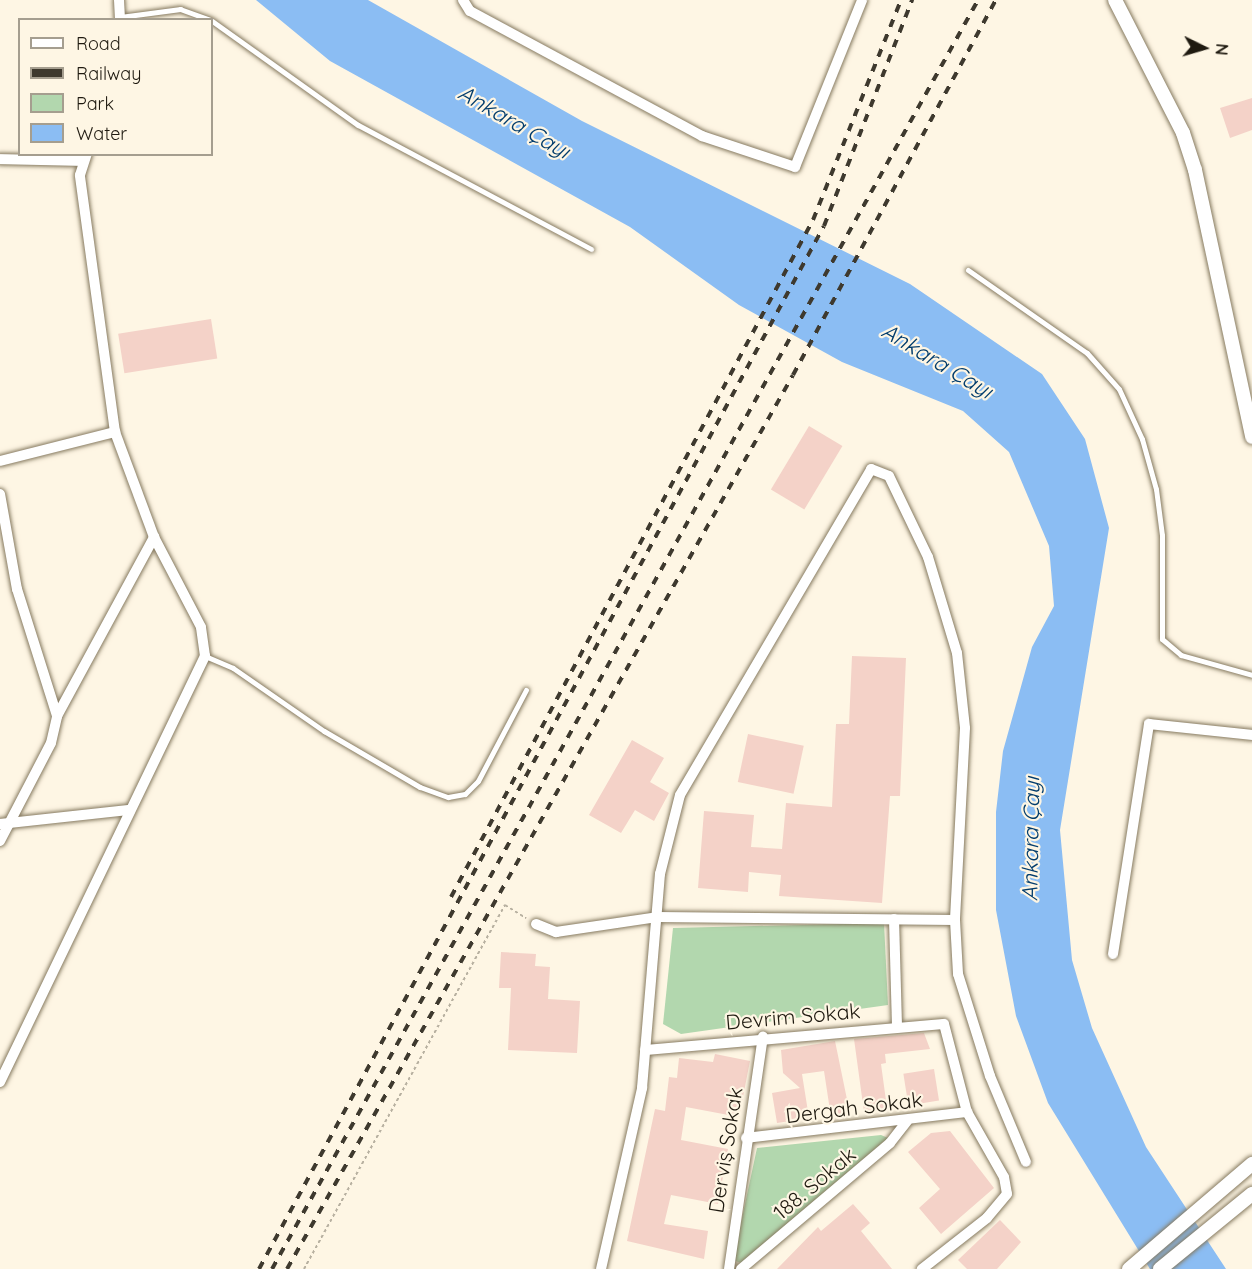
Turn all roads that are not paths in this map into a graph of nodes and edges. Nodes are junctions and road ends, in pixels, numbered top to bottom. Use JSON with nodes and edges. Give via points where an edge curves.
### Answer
{"nodes":[{"id":1,"x":119,"y":0,"type":"edge"},
{"id":2,"x":463,"y":0,"type":"edge"},
{"id":3,"x":862,"y":0,"type":"edge"},
{"id":4,"x":1115,"y":0,"type":"edge"},
{"id":5,"x":120,"y":18,"type":"edge"},
{"id":6,"x":205,"y":18,"type":"edge"},
{"id":7,"x":213,"y":21,"type":"edge"},
{"id":8,"x":84,"y":158,"type":"edge"},
{"id":9,"x":0,"y":159,"type":"edge"},
{"id":10,"x":591,"y":249,"type":"dead end"},
{"id":11,"x":968,"y":270,"type":"dead end"},
{"id":12,"x":115,"y":432,"type":"junction"},
{"id":13,"x":1252,"y":437,"type":"edge"},
{"id":14,"x":0,"y":461,"type":"edge"},
{"id":15,"x":0,"y":494,"type":"edge"},
{"id":16,"x":154,"y":537,"type":"junction"},
{"id":17,"x":205,"y":656,"type":"junction"},
{"id":18,"x":1252,"y":675,"type":"edge"},
{"id":19,"x":526,"y":690,"type":"dead end"},
{"id":20,"x":57,"y":716,"type":"junction"},
{"id":21,"x":1252,"y":735,"type":"edge"},
{"id":22,"x":128,"y":810,"type":"junction"},
{"id":23,"x":4,"y":823,"type":"edge"},
{"id":24,"x":0,"y":841,"type":"edge"},
{"id":25,"x":657,"y":917,"type":"junction"},
{"id":26,"x":894,"y":919,"type":"junction"},
{"id":27,"x":955,"y":920,"type":"junction"},
{"id":28,"x":536,"y":924,"type":"road end"},
{"id":29,"x":1113,"y":954,"type":"dead end"},
{"id":30,"x":897,"y":1027,"type":"junction"},
{"id":31,"x":763,"y":1036,"type":"junction"},
{"id":32,"x":645,"y":1050,"type":"junction"},
{"id":33,"x":0,"y":1082,"type":"edge"},
{"id":34,"x":967,"y":1112,"type":"junction"},
{"id":35,"x":907,"y":1121,"type":"junction"},
{"id":36,"x":746,"y":1138,"type":"junction"},
{"id":37,"x":1026,"y":1162,"type":"dead end"},
{"id":38,"x":1252,"y":1164,"type":"edge"},
{"id":39,"x":1252,"y":1194,"type":"edge"},
{"id":40,"x":601,"y":1269,"type":"edge"},
{"id":41,"x":729,"y":1269,"type":"edge"},
{"id":42,"x":741,"y":1269,"type":"edge"},
{"id":43,"x":922,"y":1269,"type":"edge"},
{"id":44,"x":1129,"y":1269,"type":"edge"},
{"id":45,"x":1160,"y":1269,"type":"edge"}],
"edges":[{"from":1,"to":5,"type":"street"},
{"from":2,"to":3,"type":"street","via":[[470,11],[702,136],[795,167]]},
{"from":4,"to":13,"type":"street","via":[[1183,133],[1195,170]]},
{"from":5,"to":6,"type":"lane","via":[[180,9]]},
{"from":7,"to":10,"type":"lane","via":[[358,125]]},
{"from":8,"to":9,"type":"street"},
{"from":8,"to":12,"type":"street"},
{"from":11,"to":18,"type":"lane","via":[[1087,353],[1119,389],[1142,439],[1156,489],[1162,535],[1162,639],[1181,656]]},
{"from":12,"to":14,"type":"street"},
{"from":12,"to":16,"type":"street"},
{"from":15,"to":20,"type":"street","via":[[17,589]]},
{"from":16,"to":17,"type":"street","via":[[187,593]]},
{"from":16,"to":20,"type":"street"},
{"from":17,"to":19,"type":"lane","via":[[241,672],[324,731],[411,781],[448,797],[465,794],[478,781]]},
{"from":17,"to":22,"type":"street"},
{"from":20,"to":23,"type":"street","via":[[51,743]]},
{"from":21,"to":29,"type":"street","via":[[1149,724]]},
{"from":22,"to":23,"type":"street"},
{"from":22,"to":33,"type":"street"},
{"from":23,"to":24,"type":"street"},
{"from":25,"to":26,"type":"street"},
{"from":25,"to":27,"type":"street","via":[[660,874],[680,795],[871,469],[889,476],[928,557],[957,653],[965,728]]},
{"from":25,"to":28,"type":"street","via":[[556,932]]},
{"from":25,"to":32,"type":"street"},
{"from":26,"to":27,"type":"street"},
{"from":26,"to":30,"type":"street"},
{"from":27,"to":37,"type":"street","via":[[958,974],[990,1076]]},
{"from":30,"to":31,"type":"street","name":"Devrim Sokak"},
{"from":30,"to":34,"type":"street","name":"Devrim Sokak","via":[[944,1024]]},
{"from":31,"to":32,"type":"street","name":"Devrim Sokak"},
{"from":31,"to":36,"type":"street","name":"Derviş Sokak"},
{"from":32,"to":40,"type":"street"},
{"from":34,"to":35,"type":"street","name":"Dergah Sokak"},
{"from":34,"to":43,"type":"street","via":[[1004,1177],[1007,1194],[987,1218]]},
{"from":35,"to":36,"type":"street","name":"Dergah Sokak"},
{"from":35,"to":42,"type":"street","name":"188. Sokak","via":[[891,1143]]},
{"from":36,"to":41,"type":"street","name":"Derviş Sokak"},
{"from":38,"to":44,"type":"street"},
{"from":39,"to":45,"type":"street"}]}
